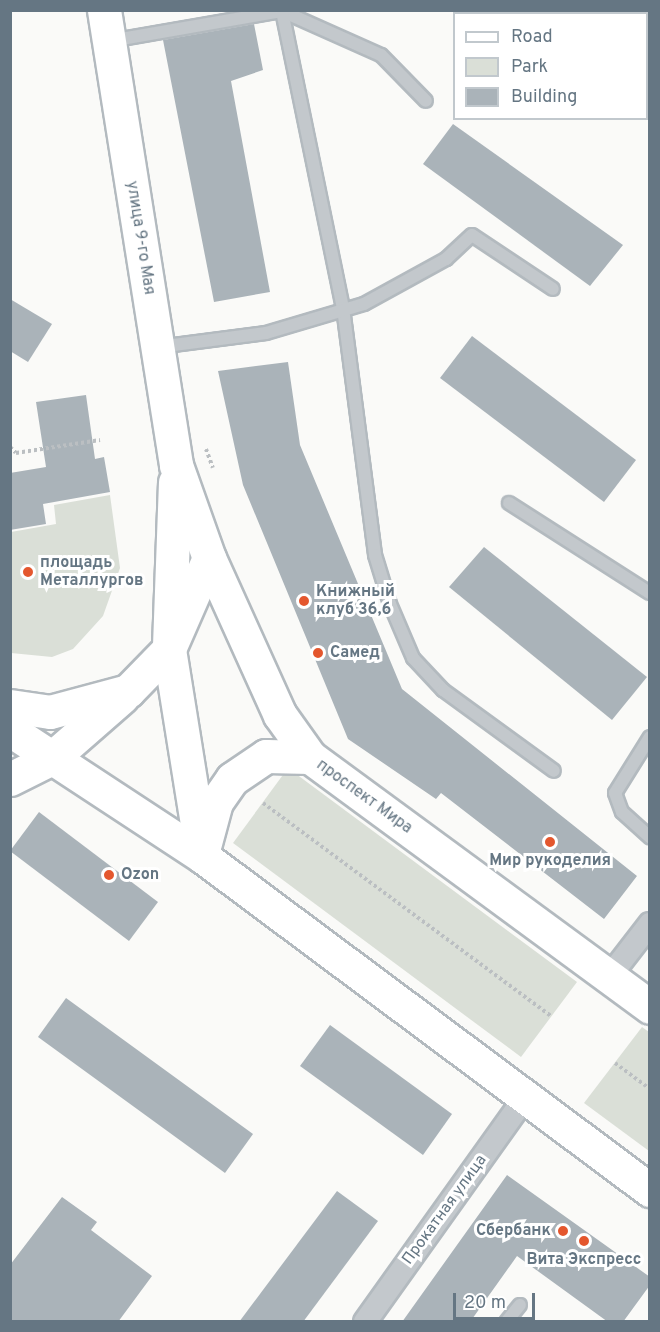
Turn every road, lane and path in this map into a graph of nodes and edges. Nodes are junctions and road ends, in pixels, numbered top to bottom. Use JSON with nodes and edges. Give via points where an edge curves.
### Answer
{"nodes":[{"id":1,"x":282,"y":11,"type":"edge"},
{"id":2,"x":107,"y":26,"type":"edge"},
{"id":3,"x":426,"y":101,"type":"dead end"},
{"id":4,"x":553,"y":289,"type":"dead end"},
{"id":5,"x":343,"y":308,"type":"junction"},
{"id":6,"x":157,"y":347,"type":"junction"},
{"id":7,"x":100,"y":440,"type":"dead end"},
{"id":8,"x":203,"y":440,"type":"dead end"},
{"id":9,"x":10,"y":447,"type":"edge"},
{"id":10,"x":176,"y":465,"type":"junction"},
{"id":11,"x":213,"y":468,"type":"dead end"},
{"id":12,"x":509,"y":503,"type":"dead end"},
{"id":13,"x":209,"y":558,"type":"junction"},
{"id":14,"x":650,"y":592,"type":"edge"},
{"id":15,"x":170,"y":649,"type":"junction"},
{"id":16,"x":128,"y":691,"type":"junction"},
{"id":17,"x":10,"y":706,"type":"edge"},
{"id":18,"x":10,"y":730,"type":"edge"},
{"id":19,"x":650,"y":737,"type":"edge"},
{"id":20,"x":310,"y":757,"type":"junction"},
{"id":21,"x":52,"y":758,"type":"junction"},
{"id":22,"x":554,"y":771,"type":"dead end"},
{"id":23,"x":10,"y":779,"type":"edge"},
{"id":24,"x":263,"y":803,"type":"dead end"},
{"id":25,"x":650,"y":837,"type":"edge"},
{"id":26,"x":202,"y":856,"type":"junction"},
{"id":27,"x":650,"y":924,"type":"edge"},
{"id":28,"x":609,"y":977,"type":"junction"},
{"id":29,"x":650,"y":1007,"type":"edge"},
{"id":30,"x":551,"y":1016,"type":"dead end"},
{"id":31,"x":615,"y":1063,"type":"dead end"},
{"id":32,"x":650,"y":1089,"type":"edge"},
{"id":33,"x":525,"y":1098,"type":"junction"},
{"id":34,"x":650,"y":1190,"type":"edge"},
{"id":35,"x":520,"y":1305,"type":"dead end"},
{"id":36,"x":365,"y":1322,"type":"edge"},
{"id":37,"x":506,"y":1322,"type":"edge"}],
"edges":[{"from":1,"to":2,"type":"lane"},
{"from":1,"to":3,"type":"lane","via":[[381,55]]},
{"from":1,"to":5,"type":"lane"},
{"from":2,"to":6,"type":"main road","name":"улица 9-го Мая"},
{"from":4,"to":5,"type":"lane","via":[[472,235],[446,259],[364,303]]},
{"from":5,"to":6,"type":"lane","via":[[266,333]]},
{"from":5,"to":22,"type":"lane","via":[[375,555],[413,658],[443,690]]},
{"from":6,"to":10,"type":"main road","name":"улица 9-го Мая"},
{"from":7,"to":9,"type":"path","via":[[16,453]]},
{"from":8,"to":11,"type":"path"},
{"from":10,"to":13,"type":"main road","name":"проспект Мира"},
{"from":10,"to":15,"type":"main road"},
{"from":12,"to":14,"type":"lane"},
{"from":13,"to":15,"type":"main road"},
{"from":13,"to":20,"type":"main road","name":"проспект Мира","via":[[280,715]]},
{"from":15,"to":16,"type":"main road"},
{"from":15,"to":26,"type":"main road"},
{"from":16,"to":17,"type":"main road","via":[[50,712]]},
{"from":16,"to":21,"type":"main road"},
{"from":18,"to":21,"type":"main road"},
{"from":19,"to":25,"type":"lane","via":[[615,793],[622,812]]},
{"from":20,"to":26,"type":"main road","via":[[266,756],[232,779],[216,802]]},
{"from":20,"to":28,"type":"main road","name":"проспект Мира"},
{"from":21,"to":23,"type":"main road"},
{"from":21,"to":26,"type":"main road"},
{"from":24,"to":30,"type":"path"},
{"from":26,"to":33,"type":"main road"},
{"from":27,"to":28,"type":"street"},
{"from":28,"to":29,"type":"main road","name":"проспект Мира"},
{"from":31,"to":32,"type":"path"},
{"from":33,"to":34,"type":"main road"},
{"from":33,"to":36,"type":"street","name":"Прокатная улица"},
{"from":35,"to":37,"type":"lane"}]}
